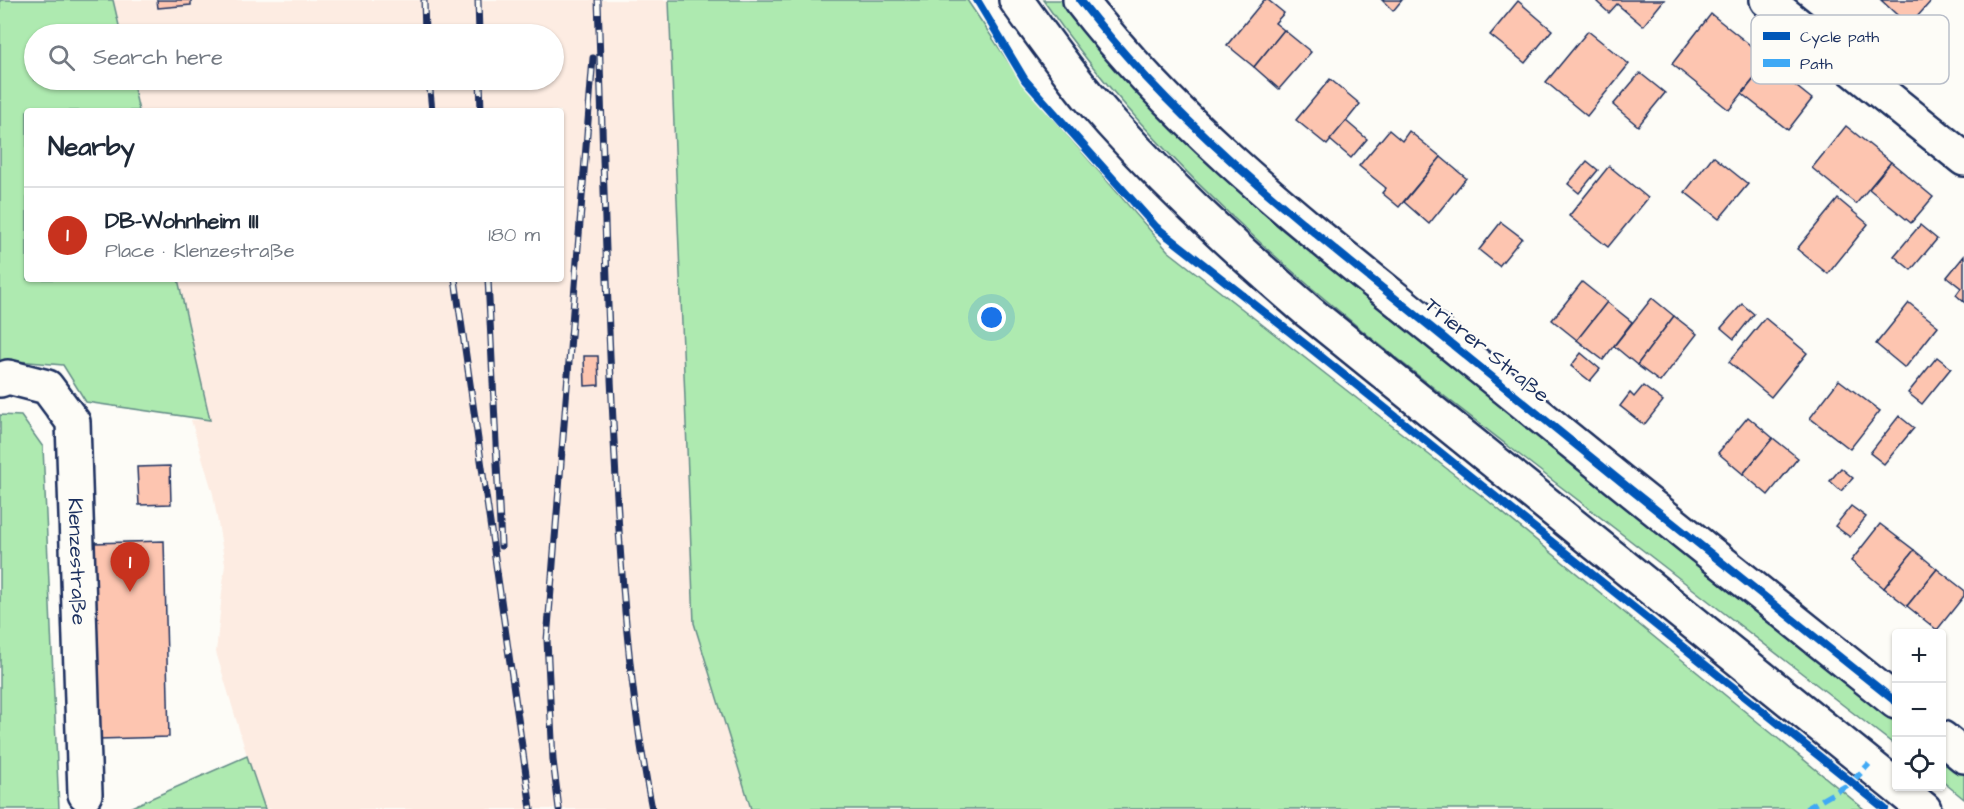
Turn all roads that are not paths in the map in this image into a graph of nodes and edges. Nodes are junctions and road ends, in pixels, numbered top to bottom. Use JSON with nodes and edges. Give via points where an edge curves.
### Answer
{"nodes":[{"id":1,"x":1016,"y":0,"type":"edge"},
{"id":2,"x":1080,"y":0,"type":"edge"},
{"id":3,"x":1783,"y":5,"type":"edge"},
{"id":4,"x":1795,"y":15,"type":"edge"},
{"id":5,"x":1876,"y":84,"type":"edge"},
{"id":6,"x":1964,"y":159,"type":"edge"},
{"id":7,"x":0,"y":380,"type":"edge"},
{"id":8,"x":1892,"y":699,"type":"edge"},
{"id":9,"x":1946,"y":742,"type":"edge"},
{"id":10,"x":1964,"y":756,"type":"edge"},
{"id":11,"x":85,"y":794,"type":"dead end"},
{"id":12,"x":1924,"y":809,"type":"edge"}],
"edges":[{"from":1,"to":12,"type":"main road","via":[[1062,64],[1118,130],[1246,257]]},
{"from":2,"to":8,"type":"main road","name":"Trierer Straße","via":[[1171,104],[1273,198]]},
{"from":3,"to":4,"type":"main road"},
{"from":5,"to":6,"type":"main road"},
{"from":7,"to":11,"type":"main road","name":"Klenzestraße","via":[[8,378],[47,387],[73,422]]},
{"from":9,"to":10,"type":"main road"}]}
